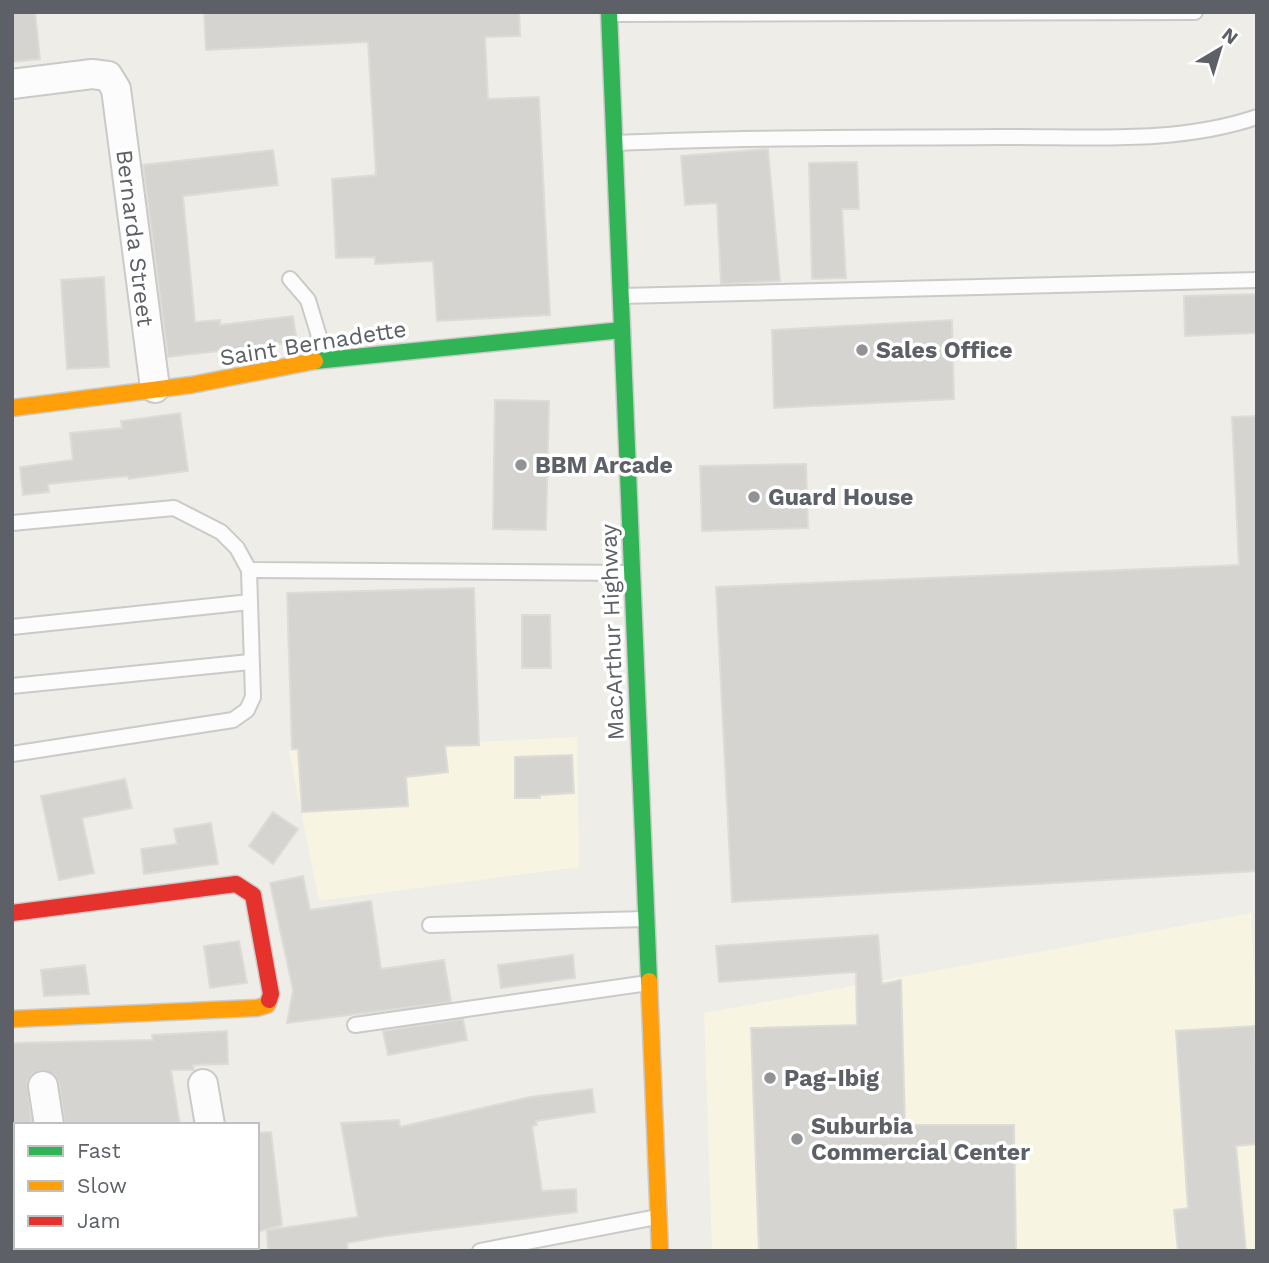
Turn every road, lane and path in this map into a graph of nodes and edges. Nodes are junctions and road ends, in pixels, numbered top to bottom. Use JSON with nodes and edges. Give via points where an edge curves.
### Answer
{"nodes":[{"id":1,"x":1195,"y":12,"type":"edge"},
{"id":2,"x":609,"y":13,"type":"edge"},
{"id":3,"x":12,"y":83,"type":"edge"},
{"id":4,"x":1257,"y":117,"type":"edge"},
{"id":5,"x":614,"y":143,"type":"junction"},
{"id":6,"x":290,"y":279,"type":"dead end"},
{"id":7,"x":1257,"y":280,"type":"edge"},
{"id":8,"x":621,"y":296,"type":"junction"},
{"id":9,"x":622,"y":330,"type":"junction"},
{"id":10,"x":326,"y":359,"type":"junction"},
{"id":11,"x":155,"y":388,"type":"junction"},
{"id":12,"x":12,"y":408,"type":"edge"},
{"id":13,"x":12,"y":523,"type":"edge"},
{"id":14,"x":249,"y":570,"type":"junction"},
{"id":15,"x":632,"y":573,"type":"junction"},
{"id":16,"x":250,"y":602,"type":"junction"},
{"id":17,"x":12,"y":627,"type":"edge"},
{"id":18,"x":250,"y":662,"type":"junction"},
{"id":19,"x":12,"y":687,"type":"edge"},
{"id":20,"x":12,"y":754,"type":"edge"},
{"id":21,"x":12,"y":913,"type":"edge"},
{"id":22,"x":647,"y":919,"type":"junction"},
{"id":23,"x":430,"y":925,"type":"dead end"},
{"id":24,"x":649,"y":983,"type":"junction"},
{"id":25,"x":12,"y":1019,"type":"edge"},
{"id":26,"x":355,"y":1026,"type":"dead end"},
{"id":27,"x":203,"y":1084,"type":"dead end"},
{"id":28,"x":43,"y":1086,"type":"dead end"},
{"id":29,"x":49,"y":1123,"type":"edge"},
{"id":30,"x":210,"y":1123,"type":"edge"},
{"id":31,"x":659,"y":1216,"type":"junction"},
{"id":32,"x":480,"y":1251,"type":"edge"},
{"id":33,"x":660,"y":1251,"type":"edge"}],
"edges":[{"from":1,"to":2,"type":"lane"},
{"from":2,"to":5,"type":"main road","name":"MacArthur Highway"},
{"from":3,"to":11,"type":"street","name":"Bernarda Street","via":[[92,74],[108,76],[116,89]]},
{"from":4,"to":5,"type":"lane","via":[[1230,126],[1159,136]]},
{"from":5,"to":8,"type":"main road","name":"MacArthur Highway"},
{"from":6,"to":10,"type":"lane","via":[[307,300]]},
{"from":7,"to":8,"type":"lane"},
{"from":8,"to":9,"type":"main road","name":"MacArthur Highway"},
{"from":9,"to":10,"type":"main road","name":"Saint Bernadette"},
{"from":9,"to":15,"type":"main road","name":"MacArthur Highway"},
{"from":10,"to":11,"type":"main road","name":"Saint Bernadette"},
{"from":11,"to":12,"type":"main road","name":"Saint Bernadette"},
{"from":13,"to":14,"type":"lane","via":[[174,508],[221,532]]},
{"from":14,"to":15,"type":"lane"},
{"from":14,"to":16,"type":"lane"},
{"from":15,"to":22,"type":"main road","name":"MacArthur Highway"},
{"from":16,"to":17,"type":"lane"},
{"from":16,"to":18,"type":"lane"},
{"from":18,"to":19,"type":"lane"},
{"from":18,"to":20,"type":"lane","via":[[253,697],[247,710],[233,720]]},
{"from":21,"to":25,"type":"main road","via":[[236,884],[253,895],[271,994],[267,1005],[257,1009]]},
{"from":22,"to":23,"type":"lane"},
{"from":22,"to":24,"type":"main road","name":"MacArthur Highway"},
{"from":24,"to":26,"type":"lane"},
{"from":24,"to":31,"type":"main road","name":"MacArthur Highway"},
{"from":27,"to":30,"type":"street"},
{"from":28,"to":29,"type":"street"},
{"from":31,"to":32,"type":"lane"},
{"from":31,"to":33,"type":"main road","name":"MacArthur Highway"}]}
